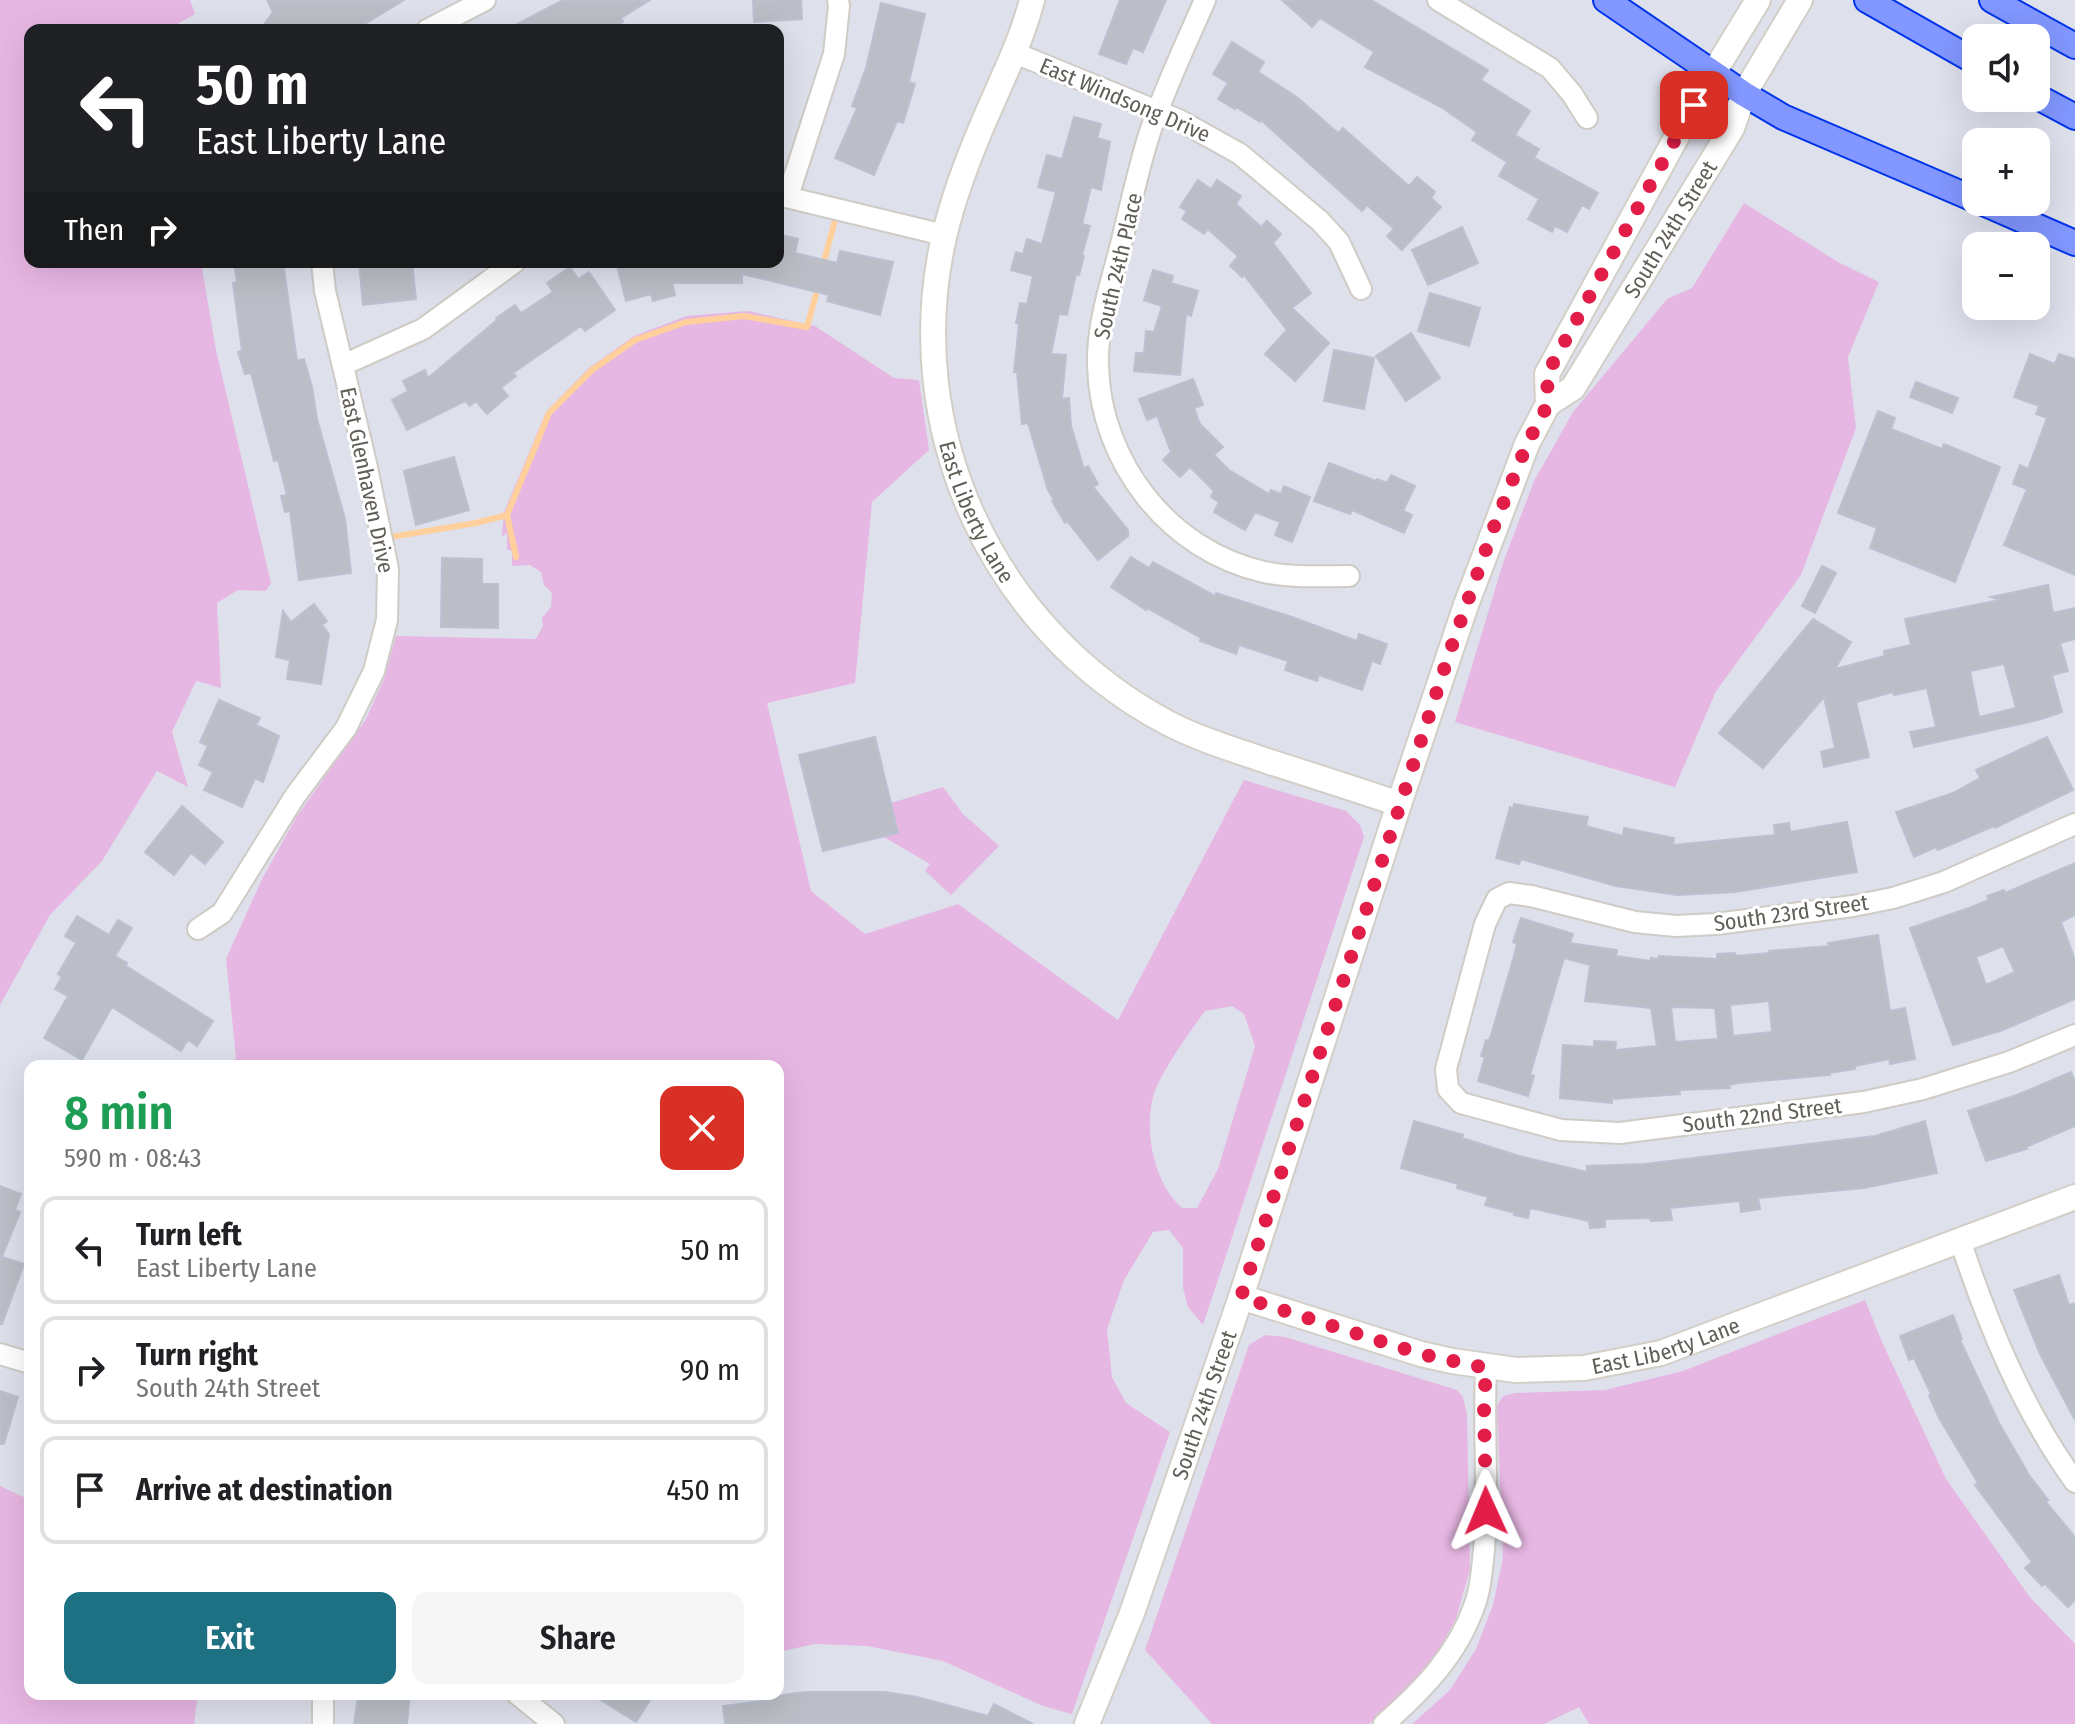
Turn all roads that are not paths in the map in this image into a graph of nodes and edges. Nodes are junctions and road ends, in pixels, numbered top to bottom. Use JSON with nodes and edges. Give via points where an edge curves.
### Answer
{"nodes":[{"id":1,"x":485,"y":0,"type":"edge"},
{"id":2,"x":838,"y":0,"type":"edge"},
{"id":3,"x":1032,"y":0,"type":"edge"},
{"id":4,"x":1205,"y":0,"type":"edge"},
{"id":5,"x":1438,"y":0,"type":"edge"},
{"id":6,"x":1606,"y":0,"type":"edge"},
{"id":7,"x":1758,"y":0,"type":"edge"},
{"id":8,"x":1800,"y":0,"type":"edge"},
{"id":9,"x":1992,"y":0,"type":"edge"},
{"id":10,"x":1873,"y":4,"type":"edge"},
{"id":11,"x":439,"y":24,"type":"edge"},
{"id":12,"x":2075,"y":46,"type":"edge"},
{"id":13,"x":1015,"y":53,"type":"junction"},
{"id":14,"x":1962,"y":54,"type":"edge"},
{"id":15,"x":1713,"y":74,"type":"junction"},
{"id":16,"x":1744,"y":94,"type":"junction"},
{"id":17,"x":2050,"y":104,"type":"edge"},
{"id":18,"x":1158,"y":111,"type":"junction"},
{"id":19,"x":2075,"y":117,"type":"edge"},
{"id":20,"x":1587,"y":118,"type":"dead end"},
{"id":21,"x":784,"y":193,"type":"edge"},
{"id":22,"x":1962,"y":194,"type":"edge"},
{"id":23,"x":784,"y":196,"type":"edge"},
{"id":24,"x":2013,"y":216,"type":"edge"},
{"id":25,"x":944,"y":235,"type":"junction"},
{"id":26,"x":2075,"y":243,"type":"edge"},
{"id":27,"x":323,"y":268,"type":"edge"},
{"id":28,"x":507,"y":268,"type":"edge"},
{"id":29,"x":1361,"y":289,"type":"dead end"},
{"id":30,"x":343,"y":365,"type":"junction"},
{"id":31,"x":1548,"y":404,"type":"junction"},
{"id":32,"x":1349,"y":576,"type":"dead end"},
{"id":33,"x":1399,"y":804,"type":"junction"},
{"id":34,"x":2075,"y":824,"type":"edge"},
{"id":35,"x":198,"y":929,"type":"dead end"},
{"id":36,"x":2075,"y":1035,"type":"edge"},
{"id":37,"x":1448,"y":1089,"type":"joint"},
{"id":38,"x":2075,"y":1197,"type":"edge"},
{"id":39,"x":1960,"y":1240,"type":"junction"},
{"id":40,"x":1241,"y":1297,"type":"junction"},
{"id":41,"x":0,"y":1354,"type":"edge"},
{"id":42,"x":24,"y":1358,"type":"edge"},
{"id":43,"x":1486,"y":1368,"type":"junction"},
{"id":44,"x":2075,"y":1482,"type":"edge"},
{"id":45,"x":323,"y":1700,"type":"edge"},
{"id":46,"x":524,"y":1700,"type":"edge"},
{"id":47,"x":323,"y":1724,"type":"edge"},
{"id":48,"x":554,"y":1724,"type":"edge"},
{"id":49,"x":1087,"y":1724,"type":"edge"},
{"id":50,"x":1384,"y":1724,"type":"edge"}],
"edges":[{"from":1,"to":11,"type":"street"},
{"from":2,"to":21,"type":"street","via":[[834,54]]},
{"from":3,"to":13,"type":"street","name":"East Liberty Lane"},
{"from":4,"to":18,"type":"street","name":"South 24th Place"},
{"from":5,"to":20,"type":"street","via":[[1550,68]]},
{"from":6,"to":15,"type":"highway"},
{"from":7,"to":15,"type":"street","name":"South 24th Street"},
{"from":8,"to":16,"type":"street","name":"South 24th Street"},
{"from":9,"to":12,"type":"highway"},
{"from":10,"to":14,"type":"highway"},
{"from":13,"to":18,"type":"street","name":"East Windsong Drive"},
{"from":13,"to":25,"type":"street","name":"East Liberty Lane","via":[[956,190]]},
{"from":15,"to":16,"type":"highway"},
{"from":15,"to":31,"type":"street","name":"South 24th Street","via":[[1547,374]]},
{"from":16,"to":22,"type":"highway","via":[[1783,117]]},
{"from":16,"to":31,"type":"street","name":"South 24th Street","via":[[1732,128],[1573,388]]},
{"from":17,"to":19,"type":"highway"},
{"from":18,"to":29,"type":"street","name":"East Windsong Drive","via":[[1240,154],[1320,221],[1339,242]]},
{"from":18,"to":32,"type":"street","name":"South 24th Place","via":[[1099,333],[1100,387],[1111,434],[1141,492],[1194,541],[1263,571]]},
{"from":23,"to":25,"type":"street"},
{"from":24,"to":26,"type":"highway"},
{"from":25,"to":33,"type":"street","name":"East Liberty Lane","via":[[932,343],[942,427],[953,469],[984,542],[1036,618],[1113,690],[1166,722]]},
{"from":27,"to":30,"type":"street","name":"East Glenhaven Drive"},
{"from":28,"to":30,"type":"street","via":[[423,329]]},
{"from":30,"to":35,"type":"street","name":"East Glenhaven Drive","via":[[388,569],[387,620],[374,671],[346,728],[295,796],[222,913]]},
{"from":31,"to":33,"type":"street","name":"South 24th Street","via":[[1495,524]]},
{"from":33,"to":40,"type":"street","name":"South 24th Street"},
{"from":34,"to":37,"type":"street","name":"South 23rd Street","via":[[1914,892],[1853,906],[1716,924],[1635,922],[1509,893],[1497,899],[1485,924],[1446,1069]]},
{"from":36,"to":37,"type":"street","name":"South 22nd Street","via":[[1908,1093],[1620,1133],[1546,1126],[1461,1103]]},
{"from":38,"to":39,"type":"street","name":"East Liberty Lane"},
{"from":39,"to":43,"type":"street","name":"East Liberty Lane","via":[[1661,1353],[1584,1368]]},
{"from":39,"to":44,"type":"street","via":[[2032,1413]]},
{"from":40,"to":43,"type":"street","name":"East Liberty Lane","via":[[1421,1354]]},
{"from":40,"to":49,"type":"street","name":"South 24th Street","via":[[1132,1613]]},
{"from":41,"to":42,"type":"street"},
{"from":43,"to":50,"type":"street","via":[[1486,1511],[1476,1604],[1442,1667]]},
{"from":45,"to":47,"type":"street"},
{"from":46,"to":48,"type":"street"}]}
